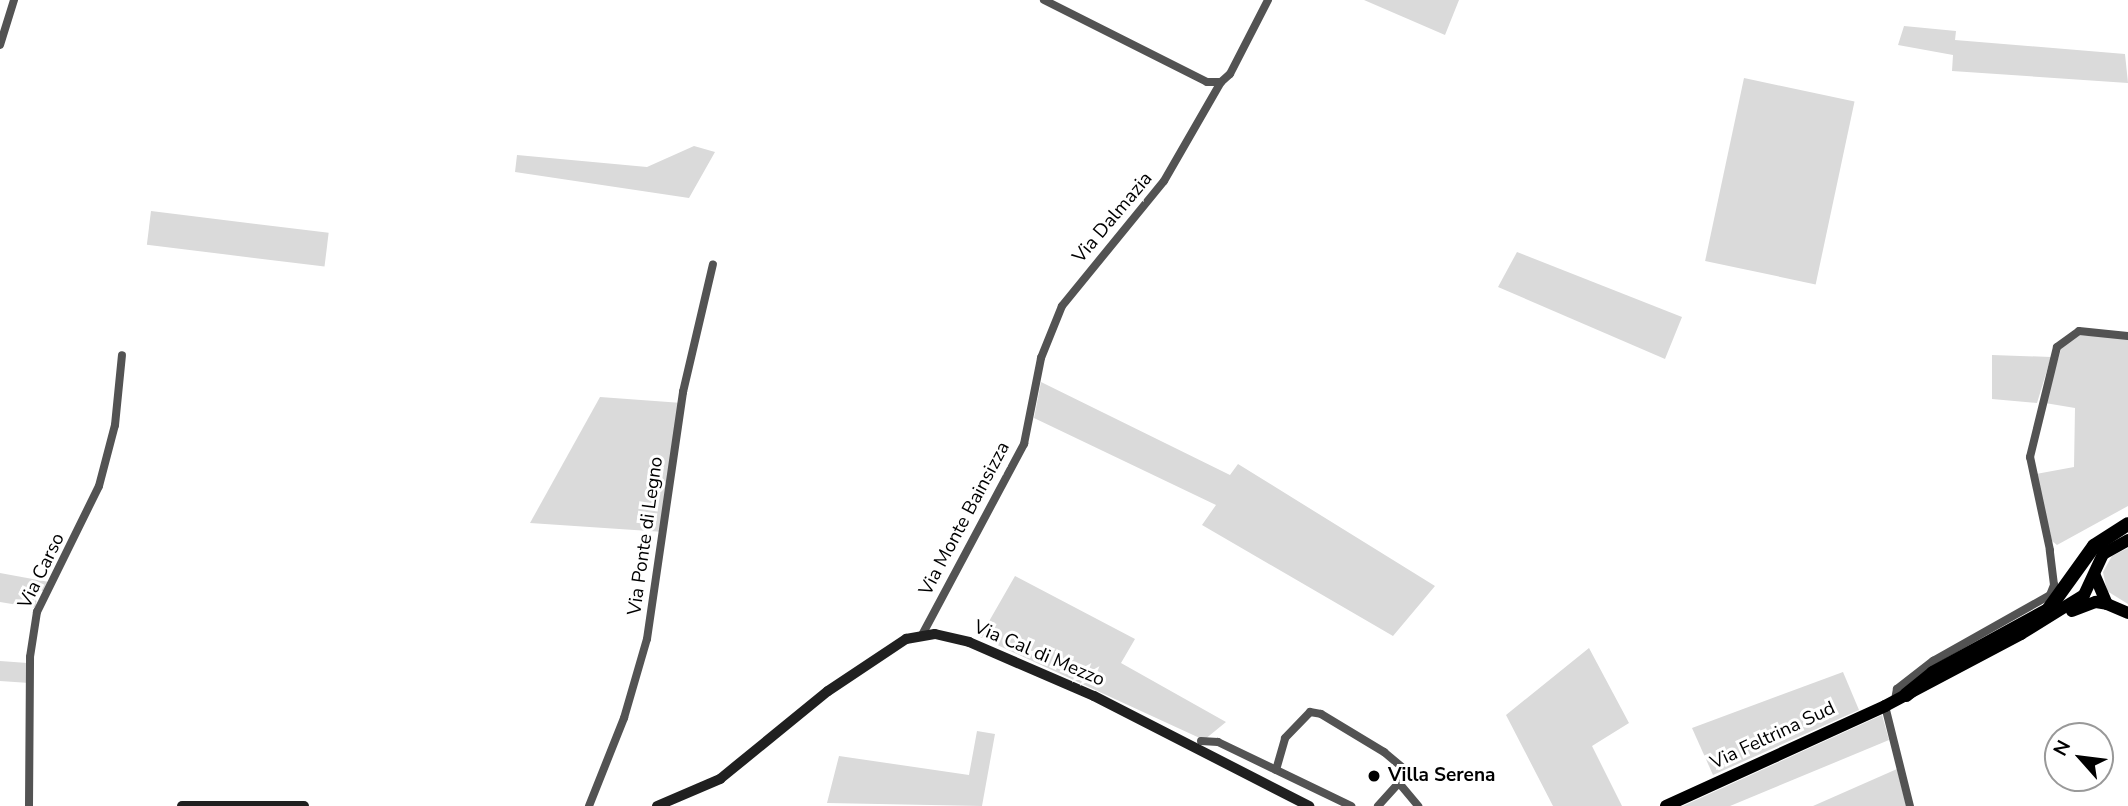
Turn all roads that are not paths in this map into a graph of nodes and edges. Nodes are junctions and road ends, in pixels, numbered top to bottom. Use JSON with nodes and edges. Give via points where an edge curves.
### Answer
{"nodes":[{"id":1,"x":13,"y":0,"type":"edge"},
{"id":2,"x":1044,"y":0,"type":"edge"},
{"id":3,"x":1268,"y":0,"type":"edge"},
{"id":4,"x":0,"y":45,"type":"edge"},
{"id":5,"x":1221,"y":82,"type":"junction"},
{"id":6,"x":713,"y":264,"type":"dead end"},
{"id":7,"x":1068,"y":298,"type":"joint"},
{"id":8,"x":2128,"y":336,"type":"edge"},
{"id":9,"x":122,"y":355,"type":"dead end"},
{"id":10,"x":2128,"y":524,"type":"edge"},
{"id":11,"x":2128,"y":540,"type":"edge"},
{"id":12,"x":2095,"y":576,"type":"junction"},
{"id":13,"x":2107,"y":604,"type":"junction"},
{"id":14,"x":2128,"y":613,"type":"edge"},
{"id":15,"x":2021,"y":634,"type":"junction"},
{"id":16,"x":922,"y":635,"type":"junction"},
{"id":17,"x":1896,"y":700,"type":"junction"},
{"id":18,"x":1201,"y":741,"type":"dead end"},
{"id":19,"x":1276,"y":770,"type":"junction"},
{"id":20,"x":1399,"y":783,"type":"junction"},
{"id":21,"x":29,"y":806,"type":"edge"},
{"id":22,"x":182,"y":806,"type":"edge"},
{"id":23,"x":304,"y":806,"type":"edge"},
{"id":24,"x":589,"y":806,"type":"edge"},
{"id":25,"x":657,"y":806,"type":"edge"},
{"id":26,"x":1309,"y":806,"type":"edge"},
{"id":27,"x":1351,"y":806,"type":"edge"},
{"id":28,"x":1379,"y":806,"type":"edge"},
{"id":29,"x":1418,"y":806,"type":"edge"},
{"id":30,"x":1666,"y":806,"type":"edge"},
{"id":31,"x":1910,"y":806,"type":"edge"}],
"edges":[{"from":1,"to":4,"type":"street"},
{"from":2,"to":5,"type":"street","via":[[1200,79]]},
{"from":3,"to":5,"type":"street","name":"Via Dalmazia","via":[[1234,67]]},
{"from":5,"to":7,"type":"street","name":"Via Dalmazia","via":[[1164,181]]},
{"from":6,"to":24,"type":"street","name":"Via Ponte di Legno","via":[[683,392],[647,639],[624,718]]},
{"from":7,"to":16,"type":"street","name":"Via Monte Bainsizza","via":[[1041,358],[1024,444]]},
{"from":8,"to":17,"type":"street","name":"Via Feltrina Sud","via":[[2071,332],[2057,347],[2030,444],[2050,550],[2054,585],[2050,595],[1933,661],[1897,689]]},
{"from":9,"to":21,"type":"street","name":"Via Carso","via":[[115,425],[99,486],[37,612],[30,657]]},
{"from":10,"to":17,"type":"highway","via":[[2094,546],[2048,610],[1933,673]]},
{"from":11,"to":12,"type":"main road","name":"Via Feltrina Sud","via":[[2103,554]]},
{"from":12,"to":13,"type":"main road"},
{"from":12,"to":15,"type":"main road","name":"Via Feltrina Sud","via":[[2079,600]]},
{"from":13,"to":14,"type":"main road"},
{"from":13,"to":15,"type":"main road","name":"Via Feltrina Sud","via":[[2082,606]]},
{"from":15,"to":17,"type":"main road","name":"Via Feltrina Sud"},
{"from":16,"to":25,"type":"street","name":"Via Cal di Mezzo","via":[[906,639],[828,691],[720,779]]},
{"from":16,"to":26,"type":"street","name":"Via Cal di Mezzo","via":[[946,635],[969,642],[1094,696]]},
{"from":17,"to":30,"type":"main road","name":"Via Feltrina Sud"},
{"from":17,"to":31,"type":"street"},
{"from":18,"to":19,"type":"street","via":[[1218,742]]},
{"from":19,"to":20,"type":"street","via":[[1284,738],[1310,712],[1384,752],[1409,773]]},
{"from":19,"to":27,"type":"street"},
{"from":20,"to":28,"type":"street"},
{"from":20,"to":29,"type":"street"},
{"from":22,"to":23,"type":"street"}]}
